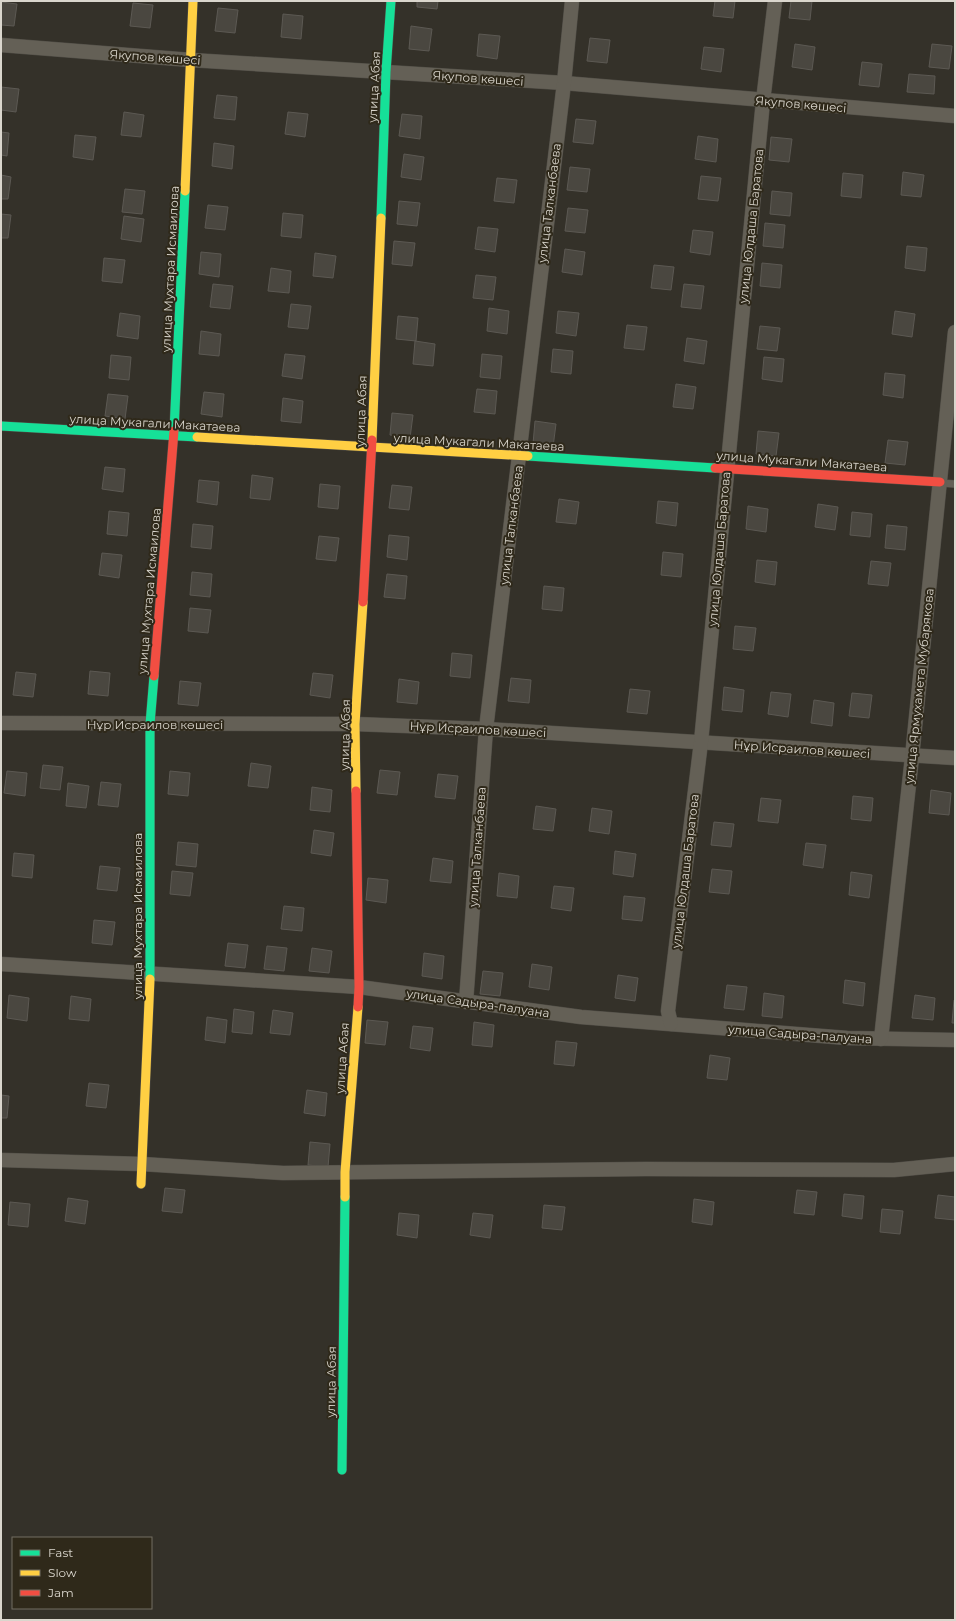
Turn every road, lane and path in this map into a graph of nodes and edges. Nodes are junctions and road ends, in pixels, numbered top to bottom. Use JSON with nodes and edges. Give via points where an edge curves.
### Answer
{"nodes":[{"id":1,"x":193,"y":1,"type":"edge"},
{"id":2,"x":391,"y":1,"type":"edge"},
{"id":3,"x":572,"y":1,"type":"edge"},
{"id":4,"x":775,"y":1,"type":"edge"},
{"id":5,"x":1,"y":45,"type":"edge"},
{"id":6,"x":191,"y":60,"type":"junction"},
{"id":7,"x":386,"y":72,"type":"junction"},
{"id":8,"x":564,"y":83,"type":"junction"},
{"id":9,"x":763,"y":101,"type":"junction"},
{"id":10,"x":955,"y":116,"type":"edge"},
{"id":11,"x":955,"y":332,"type":"edge"},
{"id":12,"x":1,"y":426,"type":"edge"},
{"id":13,"x":174,"y":436,"type":"junction"},
{"id":14,"x":372,"y":448,"type":"junction"},
{"id":15,"x":520,"y":455,"type":"junction"},
{"id":16,"x":726,"y":469,"type":"junction"},
{"id":17,"x":940,"y":482,"type":"junction"},
{"id":18,"x":955,"y":484,"type":"edge"},
{"id":19,"x":1,"y":723,"type":"edge"},
{"id":20,"x":150,"y":724,"type":"junction"},
{"id":21,"x":356,"y":724,"type":"junction"},
{"id":22,"x":486,"y":729,"type":"junction"},
{"id":23,"x":700,"y":742,"type":"junction"},
{"id":24,"x":912,"y":756,"type":"junction"},
{"id":25,"x":955,"y":758,"type":"edge"},
{"id":26,"x":1,"y":964,"type":"edge"},
{"id":27,"x":150,"y":973,"type":"junction"},
{"id":28,"x":359,"y":987,"type":"junction"},
{"id":29,"x":466,"y":1002,"type":"junction"},
{"id":30,"x":671,"y":1024,"type":"junction"},
{"id":31,"x":881,"y":1039,"type":"junction"},
{"id":32,"x":955,"y":1040,"type":"edge"},
{"id":33,"x":1,"y":1160,"type":"edge"},
{"id":34,"x":142,"y":1164,"type":"junction"},
{"id":35,"x":955,"y":1164,"type":"edge"},
{"id":36,"x":345,"y":1172,"type":"junction"},
{"id":37,"x":141,"y":1184,"type":"dead end"},
{"id":38,"x":342,"y":1470,"type":"dead end"}],
"edges":[{"from":1,"to":6,"type":"street","name":"улица Мухтара Исмаилова"},
{"from":2,"to":7,"type":"street","name":"улица Абая"},
{"from":3,"to":8,"type":"street","name":"улица Талканбаева"},
{"from":4,"to":9,"type":"street","name":"улица Юлдаша Баратова"},
{"from":5,"to":6,"type":"street","name":"Якупов көшесі"},
{"from":6,"to":7,"type":"street","name":"Якупов көшесі"},
{"from":6,"to":13,"type":"street","name":"улица Мухтара Исмаилова"},
{"from":7,"to":8,"type":"street","name":"Якупов көшесі"},
{"from":7,"to":14,"type":"street","name":"улица Абая"},
{"from":8,"to":9,"type":"street","name":"Якупов көшесі"},
{"from":8,"to":15,"type":"street","name":"улица Талканбаева"},
{"from":9,"to":10,"type":"street","name":"Якупов көшесі"},
{"from":9,"to":16,"type":"street","name":"улица Юлдаша Баратова"},
{"from":11,"to":17,"type":"street","name":"улица Ярмухамета Мубарякова"},
{"from":12,"to":13,"type":"street","name":"улица Мукагали Макатаева"},
{"from":13,"to":14,"type":"street","name":"улица Мукагали Макатаева"},
{"from":13,"to":20,"type":"street","name":"улица Мухтара Исмаилова"},
{"from":14,"to":15,"type":"street","name":"улица Мукагали Макатаева"},
{"from":14,"to":21,"type":"street","name":"улица Абая"},
{"from":15,"to":16,"type":"street","name":"улица Мукагали Макатаева"},
{"from":15,"to":22,"type":"street","name":"улица Талканбаева"},
{"from":16,"to":17,"type":"street","name":"улица Мукагали Макатаева"},
{"from":16,"to":23,"type":"street","name":"улица Юлдаша Баратова"},
{"from":17,"to":18,"type":"lane","name":"улица Мукагали Макатаева"},
{"from":17,"to":24,"type":"street","name":"улица Ярмухамета Мубарякова"},
{"from":19,"to":20,"type":"street","name":"Нұр Исраилов көшесі"},
{"from":20,"to":21,"type":"street","name":"Нұр Исраилов көшесі"},
{"from":20,"to":27,"type":"street","name":"улица Мухтара Исмаилова"},
{"from":21,"to":22,"type":"street","name":"Нұр Исраилов көшесі"},
{"from":21,"to":28,"type":"street","name":"улица Абая"},
{"from":22,"to":23,"type":"street","name":"Нұр Исраилов көшесі"},
{"from":22,"to":29,"type":"street","name":"улица Талканбаева"},
{"from":23,"to":24,"type":"street","name":"Нұр Исраилов көшесі"},
{"from":23,"to":30,"type":"street","name":"улица Юлдаша Баратова","via":[[668,1011]]},
{"from":24,"to":25,"type":"street","name":"Нұр Исраилов көшесі"},
{"from":24,"to":31,"type":"street","name":"улица Ярмухамета Мубарякова"},
{"from":26,"to":27,"type":"street","name":"улица Садыра-палуана"},
{"from":27,"to":28,"type":"street","name":"улица Садыра-палуана"},
{"from":27,"to":34,"type":"street","name":"улица Мухтара Исмаилова"},
{"from":28,"to":29,"type":"street","name":"улица Садыра-палуана"},
{"from":28,"to":36,"type":"street","name":"улица Абая"},
{"from":29,"to":30,"type":"street","name":"улица Садыра-палуана","via":[[581,1017]]},
{"from":30,"to":31,"type":"street","name":"улица Садыра-палуана"},
{"from":31,"to":32,"type":"street","name":"улица Садыра-палуана"},
{"from":33,"to":34,"type":"street"},
{"from":34,"to":36,"type":"street","via":[[283,1173]]},
{"from":34,"to":37,"type":"street","name":"улица Мухтара Исмаилова"},
{"from":35,"to":36,"type":"street","via":[[894,1170]]},
{"from":36,"to":38,"type":"street","name":"улица Абая"}]}
